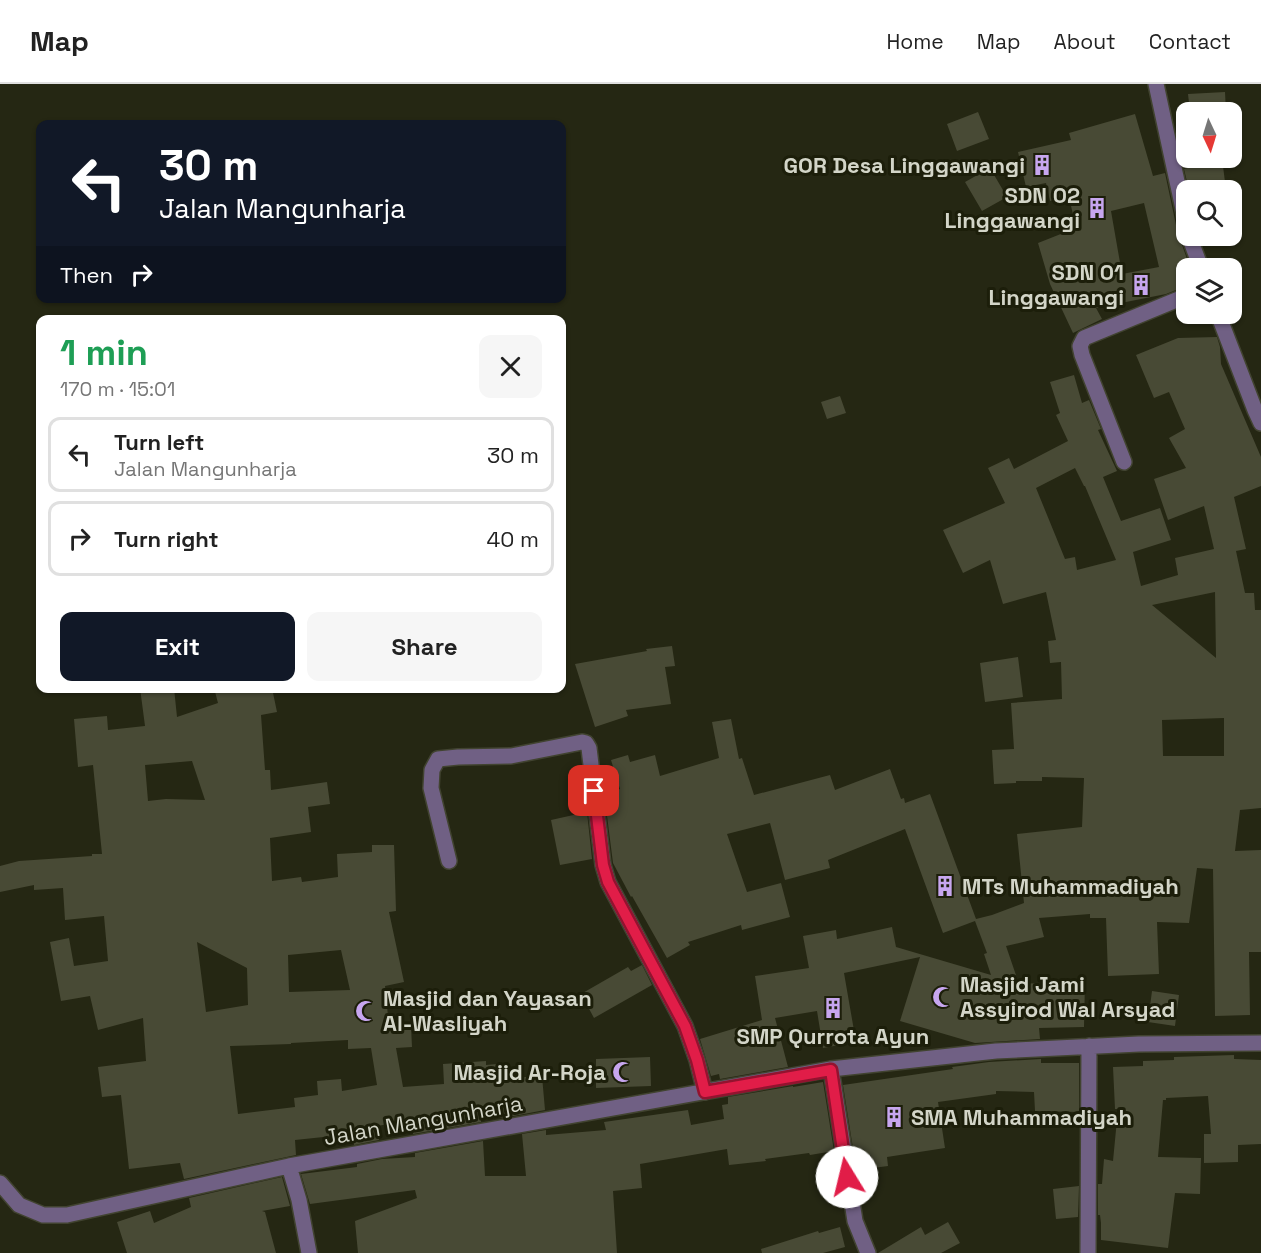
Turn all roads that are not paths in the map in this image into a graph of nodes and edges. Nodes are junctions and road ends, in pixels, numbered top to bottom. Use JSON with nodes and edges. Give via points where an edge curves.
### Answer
{"nodes":[{"id":1,"x":1156,"y":84,"type":"edge"},
{"id":2,"x":1177,"y":180,"type":"edge"},
{"id":3,"x":1176,"y":301,"type":"edge"},
{"id":4,"x":1222,"y":324,"type":"edge"},
{"id":5,"x":1261,"y":423,"type":"edge"},
{"id":6,"x":1124,"y":462,"type":"dead end"},
{"id":7,"x":449,"y":861,"type":"dead end"},
{"id":8,"x":1261,"y":1043,"type":"edge"},
{"id":9,"x":1089,"y":1046,"type":"junction"},
{"id":10,"x":831,"y":1070,"type":"junction"},
{"id":11,"x":705,"y":1092,"type":"junction"},
{"id":12,"x":289,"y":1166,"type":"junction"},
{"id":13,"x":0,"y":1183,"type":"edge"},
{"id":14,"x":309,"y":1253,"type":"edge"},
{"id":15,"x":868,"y":1253,"type":"edge"},
{"id":16,"x":1088,"y":1253,"type":"edge"}],
"edges":[{"from":1,"to":2,"type":"street"},
{"from":3,"to":6,"type":"street","via":[[1084,338],[1080,346]]},
{"from":4,"to":5,"type":"street"},
{"from":7,"to":11,"type":"street","via":[[431,788],[432,770],[438,759],[511,756],[586,743],[608,882],[685,1026]]},
{"from":8,"to":9,"type":"street","name":"Jalan Mangunharja"},
{"from":9,"to":10,"type":"street","name":"Jalan Mangunharja","via":[[996,1051]]},
{"from":9,"to":16,"type":"street"},
{"from":10,"to":11,"type":"street","name":"Jalan Mangunharja"},
{"from":10,"to":15,"type":"street","via":[[855,1221]]},
{"from":11,"to":12,"type":"street","name":"Jalan Mangunharja"},
{"from":12,"to":13,"type":"street","name":"Jalan Mangunharja","via":[[67,1215],[43,1215],[19,1205]]},
{"from":12,"to":14,"type":"street"}]}
